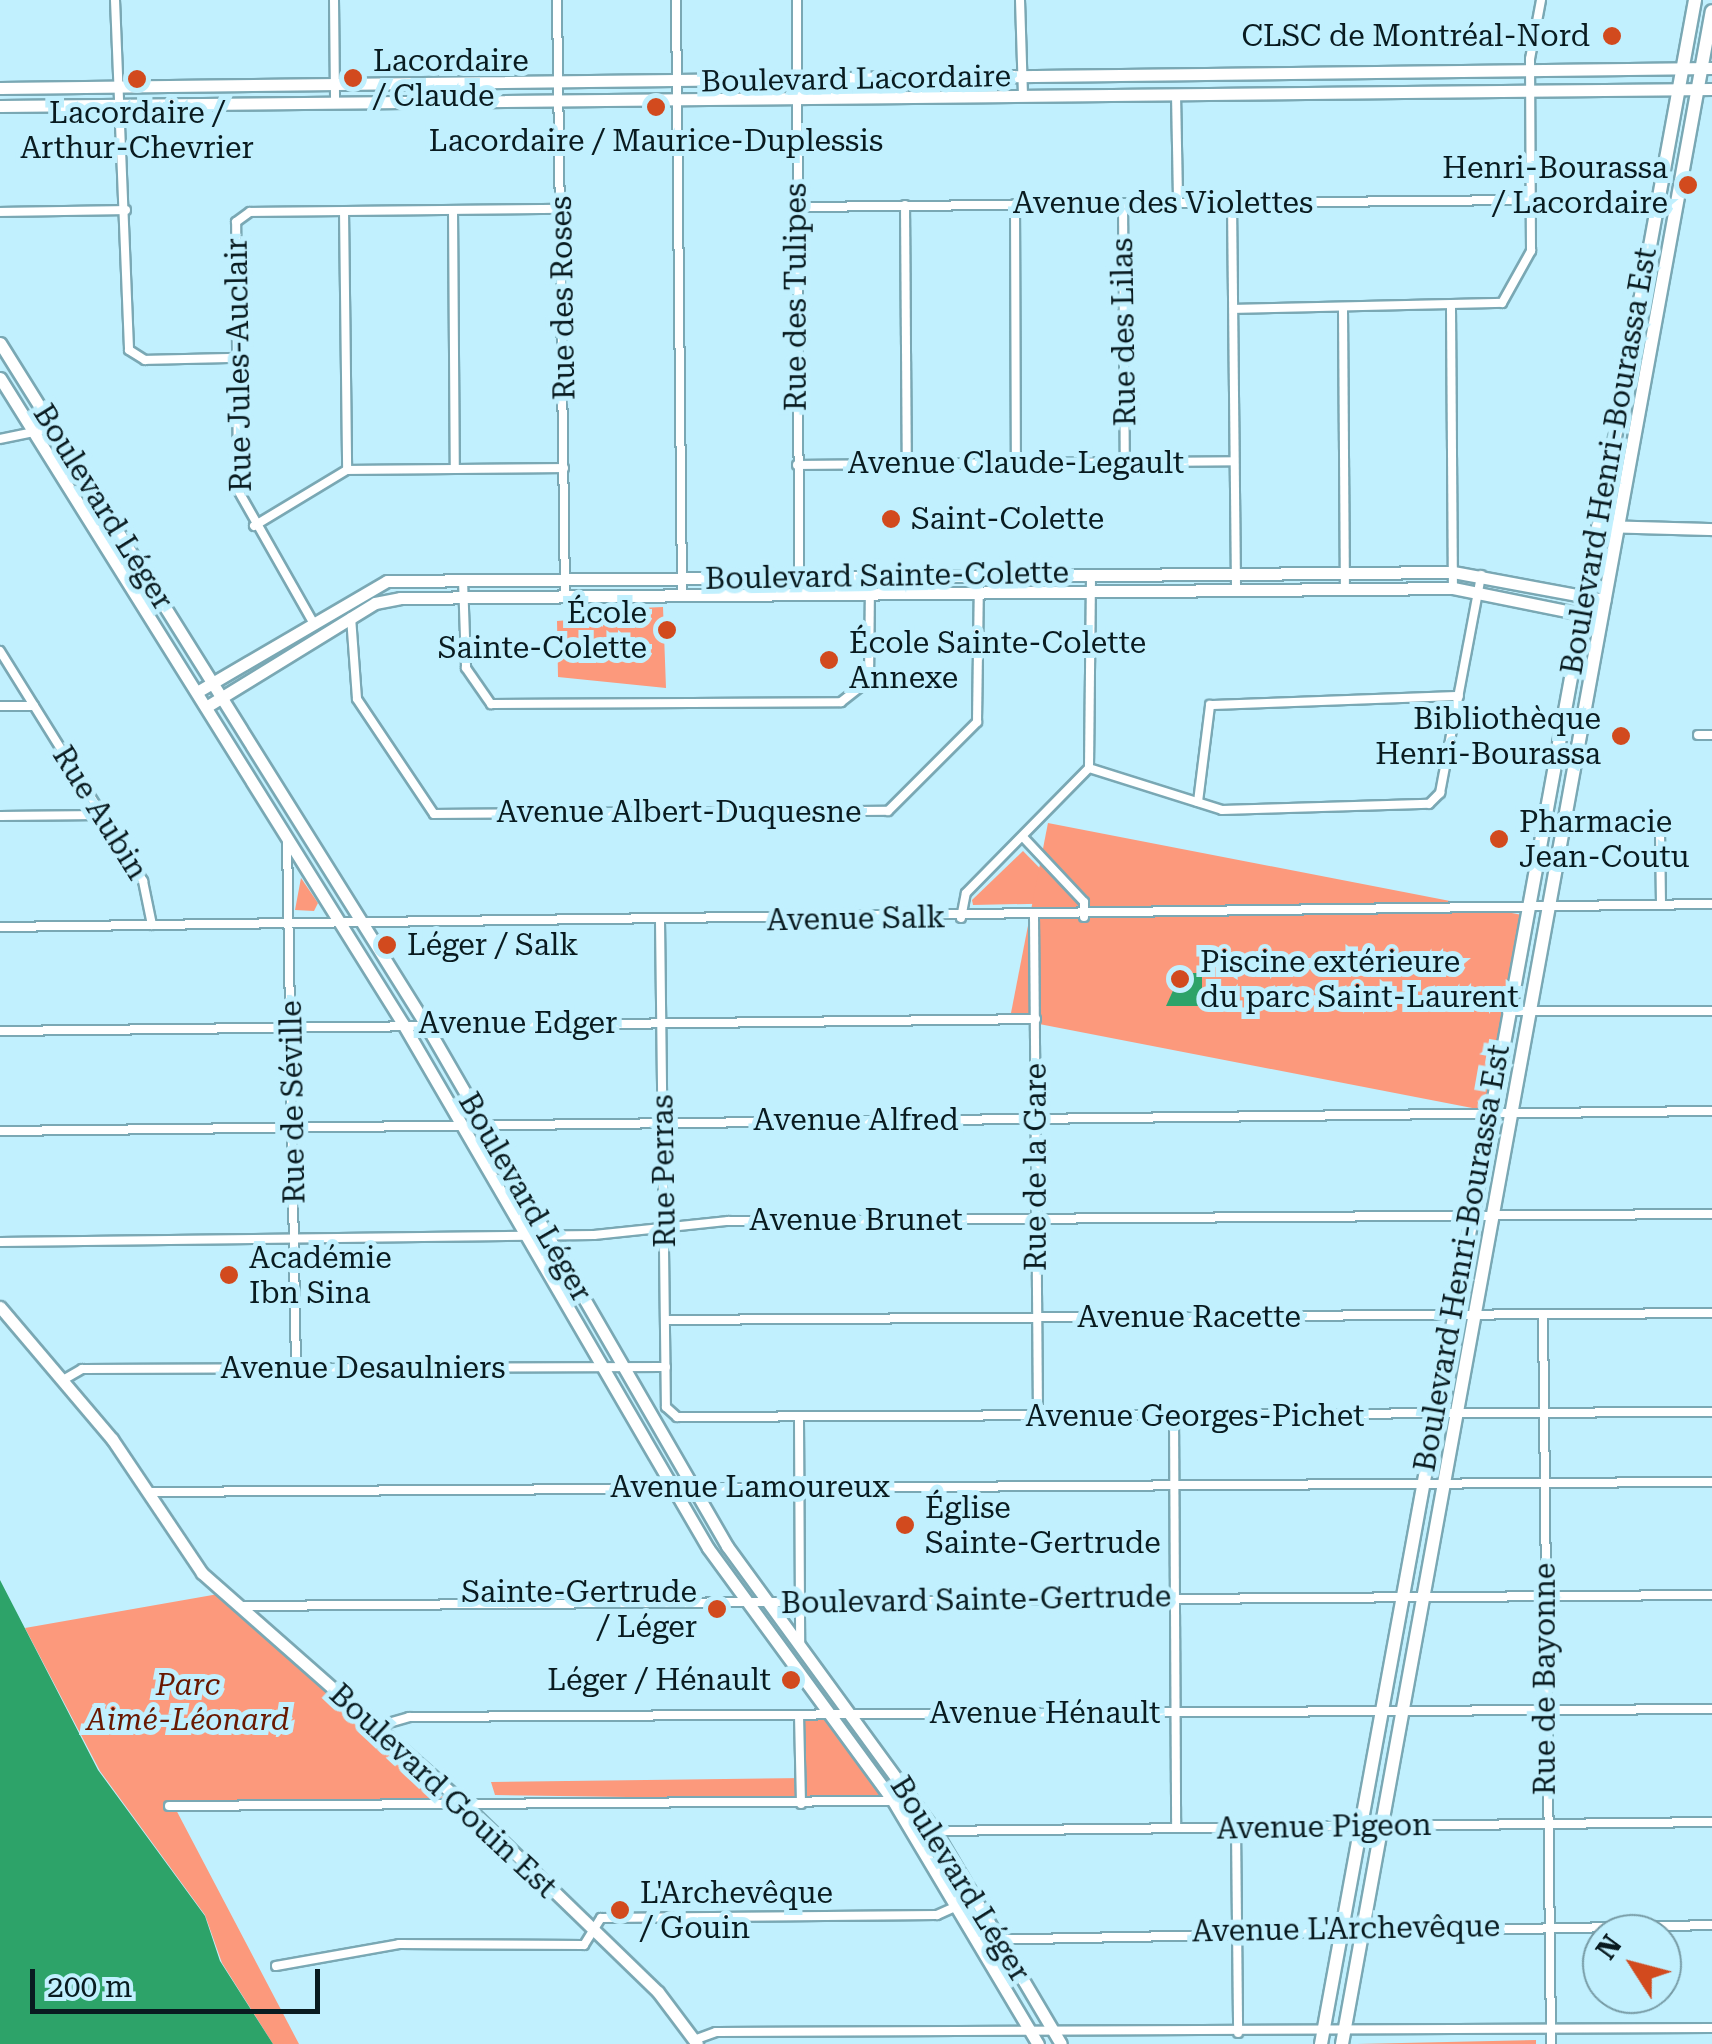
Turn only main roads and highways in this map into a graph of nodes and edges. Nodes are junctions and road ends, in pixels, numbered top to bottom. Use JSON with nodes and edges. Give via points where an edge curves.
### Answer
{"nodes":[{"id":1,"x":1694,"y":0,"type":"edge"},
{"id":2,"x":1712,"y":12,"type":"edge"},
{"id":3,"x":1682,"y":68,"type":"junction"},
{"id":4,"x":1706,"y":68,"type":"edge"},
{"id":5,"x":0,"y":88,"type":"edge"},
{"id":6,"x":1697,"y":88,"type":"junction"},
{"id":7,"x":1677,"y":89,"type":"junction"},
{"id":8,"x":1712,"y":89,"type":"edge"},
{"id":9,"x":0,"y":106,"type":"edge"},
{"id":10,"x":0,"y":343,"type":"edge"},
{"id":11,"x":0,"y":378,"type":"edge"},
{"id":12,"x":1596,"y":526,"type":"junction"},
{"id":13,"x":1617,"y":528,"type":"junction"},
{"id":14,"x":1712,"y":529,"type":"edge"},
{"id":15,"x":1584,"y":594,"type":"junction"},
{"id":16,"x":1604,"y":600,"type":"junction"},
{"id":17,"x":1580,"y":612,"type":"junction"},
{"id":18,"x":1600,"y":618,"type":"junction"},
{"id":19,"x":214,"y":682,"type":"junction"},
{"id":20,"x":198,"y":692,"type":"junction"},
{"id":21,"x":223,"y":696,"type":"junction"},
{"id":22,"x":206,"y":706,"type":"junction"},
{"id":23,"x":0,"y":1307,"type":"edge"},
{"id":24,"x":1058,"y":2038,"type":"edge"},
{"id":25,"x":1322,"y":2038,"type":"edge"},
{"id":26,"x":1343,"y":2038,"type":"edge"},
{"id":27,"x":696,"y":2042,"type":"edge"},
{"id":28,"x":1038,"y":2044,"type":"edge"}],
"edges":[{"from":1,"to":3,"type":"main road","name":"Boulevard Henri-Bourassa Est"},
{"from":2,"to":4,"type":"main road","name":"Boulevard Henri-Bourassa Est"},
{"from":3,"to":4,"type":"main road","name":"Boulevard Lacordaire"},
{"from":3,"to":5,"type":"main road","name":"Boulevard Lacordaire"},
{"from":3,"to":7,"type":"main road","name":"Boulevard Henri-Bourassa Est"},
{"from":4,"to":6,"type":"main road","name":"Boulevard Henri-Bourassa Est"},
{"from":6,"to":7,"type":"main road","name":"Boulevard Lacordaire"},
{"from":6,"to":8,"type":"main road","name":"Boulevard Lacordaire"},
{"from":6,"to":13,"type":"main road","name":"Boulevard Henri-Bourassa Est"},
{"from":7,"to":9,"type":"main road","name":"Boulevard Lacordaire"},
{"from":7,"to":12,"type":"main road","name":"Boulevard Henri-Bourassa Est"},
{"from":10,"to":19,"type":"main road","name":"Boulevard Léger"},
{"from":11,"to":20,"type":"main road","name":"Boulevard Léger"},
{"from":12,"to":13,"type":"main road"},
{"from":12,"to":15,"type":"main road","name":"Boulevard Henri-Bourassa Est"},
{"from":13,"to":14,"type":"main road"},
{"from":13,"to":16,"type":"main road","name":"Boulevard Henri-Bourassa Est"},
{"from":15,"to":16,"type":"main road","name":"Boulevard Sainte-Colette"},
{"from":15,"to":17,"type":"main road","name":"Boulevard Henri-Bourassa Est"},
{"from":15,"to":19,"type":"main road","name":"Boulevard Sainte-Colette","via":[[1454,572],[387,582]]},
{"from":16,"to":18,"type":"main road","name":"Boulevard Henri-Bourassa Est"},
{"from":17,"to":18,"type":"main road","name":"Boulevard Sainte-Colette"},
{"from":17,"to":21,"type":"main road","name":"Boulevard Sainte-Colette","via":[[1453,588],[388,599]]},
{"from":17,"to":25,"type":"main road","name":"Boulevard Henri-Bourassa Est"},
{"from":18,"to":26,"type":"main road","name":"Boulevard Henri-Bourassa Est"},
{"from":19,"to":20,"type":"main road","name":"Boulevard Sainte-Colette"},
{"from":19,"to":21,"type":"main road","name":"Boulevard Léger"},
{"from":20,"to":22,"type":"main road","name":"Boulevard Léger"},
{"from":21,"to":22,"type":"main road","name":"Boulevard Sainte-Colette"},
{"from":21,"to":24,"type":"main road","name":"Boulevard Léger","via":[[426,1025],[763,1602],[936,1831]]},
{"from":22,"to":28,"type":"main road","name":"Boulevard Léger","via":[[404,1024],[672,1488],[744,1602],[894,1801]]},
{"from":23,"to":27,"type":"main road","name":"Boulevard Gouin Est","via":[[64,1380],[192,1562],[466,1806]]}]}
